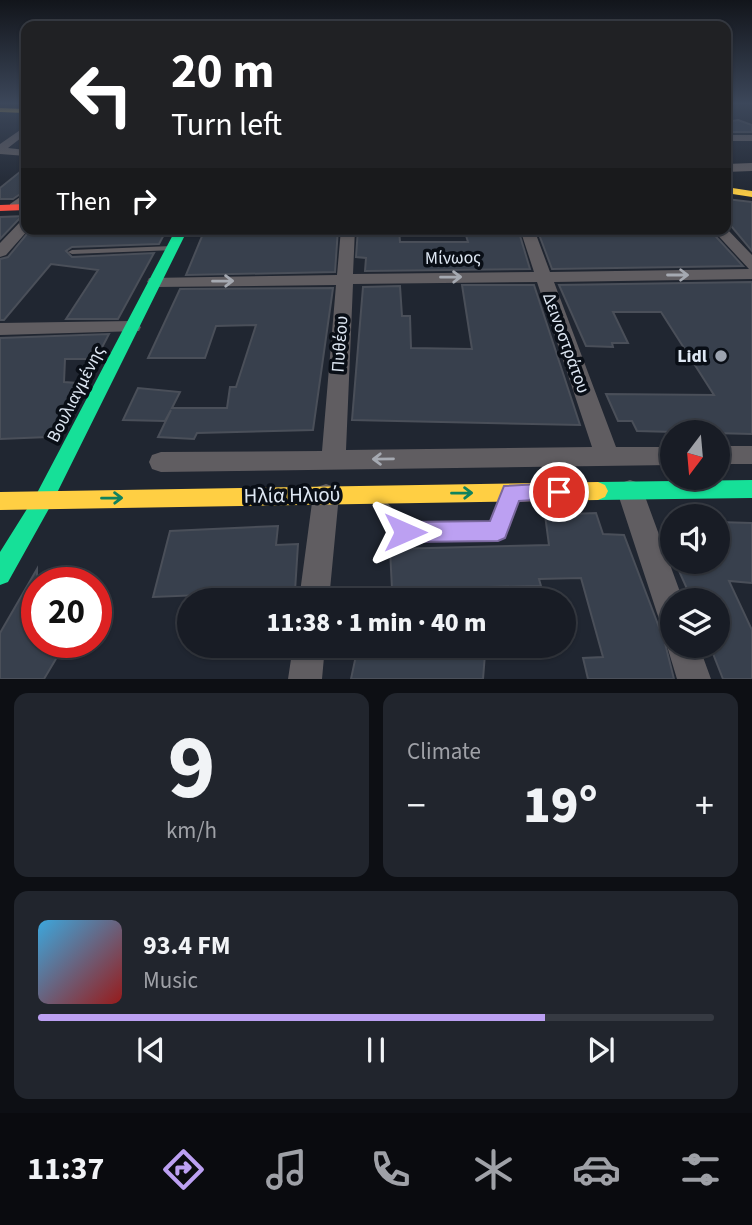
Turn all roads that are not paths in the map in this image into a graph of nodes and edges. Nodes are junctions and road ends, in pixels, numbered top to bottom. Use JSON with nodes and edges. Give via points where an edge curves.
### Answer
{"nodes":[{"id":1,"x":18,"y":136,"type":"edge"},
{"id":2,"x":752,"y":137,"type":"edge"},
{"id":3,"x":731,"y":138,"type":"edge"},
{"id":4,"x":0,"y":150,"type":"edge"},
{"id":5,"x":21,"y":152,"type":"edge"},
{"id":6,"x":752,"y":167,"type":"edge"},
{"id":7,"x":731,"y":169,"type":"edge"},
{"id":8,"x":731,"y":191,"type":"edge"},
{"id":9,"x":752,"y":194,"type":"edge"},
{"id":10,"x":731,"y":198,"type":"edge"},
{"id":11,"x":752,"y":201,"type":"edge"},
{"id":12,"x":21,"y":229,"type":"edge"},
{"id":13,"x":179,"y":235,"type":"edge"},
{"id":14,"x":348,"y":235,"type":"edge"},
{"id":15,"x":529,"y":235,"type":"edge"},
{"id":16,"x":724,"y":235,"type":"edge"},
{"id":17,"x":172,"y":248,"type":"junction"},
{"id":18,"x":0,"y":252,"type":"edge"},
{"id":19,"x":72,"y":252,"type":"dead end"},
{"id":20,"x":752,"y":265,"type":"edge"},
{"id":21,"x":752,"y":274,"type":"edge"},
{"id":22,"x":542,"y":275,"type":"junction"},
{"id":23,"x":345,"y":279,"type":"junction"},
{"id":24,"x":155,"y":282,"type":"junction"},
{"id":25,"x":132,"y":327,"type":"junction"},
{"id":26,"x":0,"y":329,"type":"edge"},
{"id":27,"x":730,"y":455,"type":"edge"},
{"id":28,"x":752,"y":455,"type":"edge"},
{"id":29,"x":607,"y":456,"type":"junction"},
{"id":30,"x":660,"y":456,"type":"edge"},
{"id":31,"x":332,"y":460,"type":"junction"},
{"id":32,"x":160,"y":462,"type":"dead end"},
{"id":33,"x":752,"y":489,"type":"edge"},
{"id":34,"x":630,"y":491,"type":"junction"},
{"id":35,"x":512,"y":492,"type":"junction"},
{"id":36,"x":370,"y":494,"type":"junction"},
{"id":37,"x":326,"y":495,"type":"junction"},
{"id":38,"x":44,"y":499,"type":"junction"},
{"id":39,"x":0,"y":501,"type":"edge"},
{"id":40,"x":0,"y":574,"type":"edge"},
{"id":41,"x":315,"y":588,"type":"edge"},
{"id":42,"x":663,"y":588,"type":"edge"},
{"id":43,"x":308,"y":658,"type":"edge"},
{"id":44,"x":687,"y":658,"type":"edge"},
{"id":45,"x":305,"y":679,"type":"edge"},
{"id":46,"x":694,"y":679,"type":"edge"}],
"edges":[{"from":1,"to":4,"type":"street"},
{"from":2,"to":3,"type":"street"},
{"from":4,"to":5,"type":"street"},
{"from":6,"to":7,"type":"street"},
{"from":8,"to":9,"type":"main road"},
{"from":10,"to":11,"type":"main road"},
{"from":12,"to":18,"type":"street"},
{"from":13,"to":17,"type":"main road","name":"Βουλιαγμένης"},
{"from":14,"to":23,"type":"street","name":"Πυθέου"},
{"from":15,"to":22,"type":"street","name":"Δεινοστράτου"},
{"from":16,"to":20,"type":"street"},
{"from":17,"to":19,"type":"lane"},
{"from":17,"to":24,"type":"main road","name":"Βουλιαγμένης"},
{"from":22,"to":21,"type":"street","name":"Μίνωος","one_way":true},
{"from":23,"to":22,"type":"street","name":"Μίνωος","one_way":true},
{"from":22,"to":29,"type":"street","name":"Δεινοστράτου"},
{"from":24,"to":23,"type":"street","name":"Μίνωος","one_way":true},
{"from":23,"to":31,"type":"street","name":"Πυθέου"},
{"from":24,"to":25,"type":"main road","name":"Βουλιαγμένης"},
{"from":25,"to":26,"type":"street"},
{"from":25,"to":38,"type":"main road","name":"Βουλιαγμένης"},
{"from":27,"to":28,"type":"street"},
{"from":29,"to":30,"type":"street","name":"Ηλία Ηλιού"},
{"from":29,"to":31,"type":"street","name":"Ηλία Ηλιού","one_way":true},
{"from":31,"to":32,"type":"street","name":"Ηλία Ηλιού"},
{"from":33,"to":34,"type":"main road","name":"Ηλία Ηλιού"},
{"from":34,"to":35,"type":"main road","name":"Ηλία Ηλιού"},
{"from":34,"to":42,"type":"street"},
{"from":36,"to":35,"type":"main road","name":"Ηλία Ηλιού","one_way":true},
{"from":35,"to":36,"type":"lane","via":[[498,531],[471,532],[405,532]]},
{"from":36,"to":37,"type":"main road","name":"Ηλία Ηλιού"},
{"from":38,"to":37,"type":"main road","name":"Ηλία Ηλιού","one_way":true},
{"from":37,"to":41,"type":"street"},
{"from":38,"to":39,"type":"main road","name":"Ηλία Ηλιού"},
{"from":38,"to":40,"type":"main road","name":"Βουλιαγμένης"},
{"from":43,"to":45,"type":"street"},
{"from":44,"to":46,"type":"street"}]}
